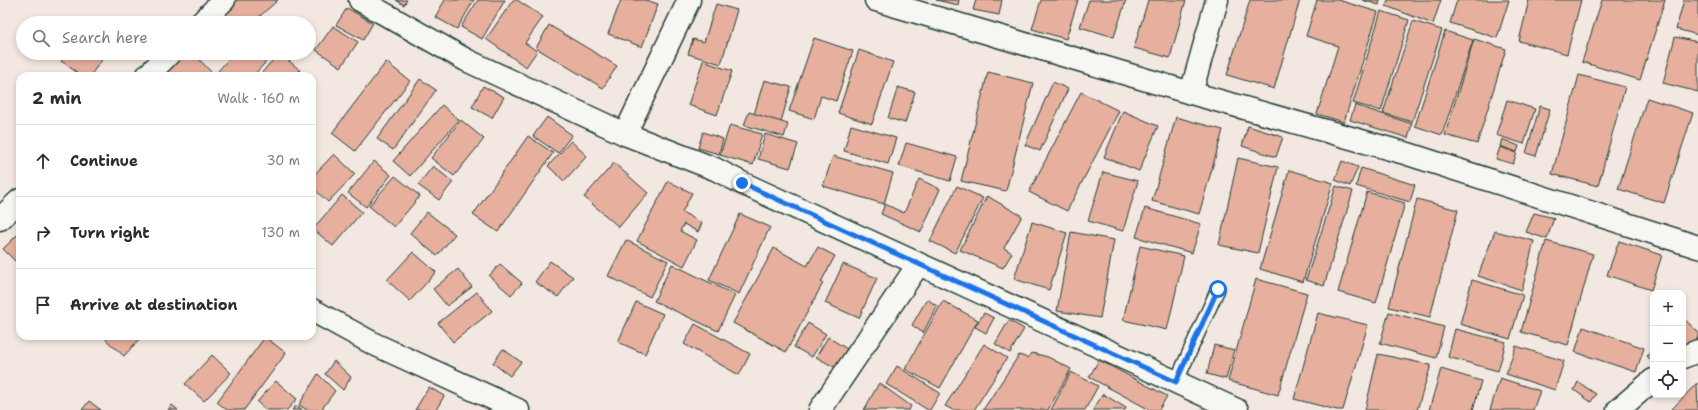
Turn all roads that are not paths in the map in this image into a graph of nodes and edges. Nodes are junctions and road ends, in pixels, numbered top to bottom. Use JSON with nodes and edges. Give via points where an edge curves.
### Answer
{"nodes":[{"id":1,"x":224,"y":0,"type":"edge"},
{"id":2,"x":360,"y":0,"type":"edge"},
{"id":3,"x":689,"y":0,"type":"edge"},
{"id":4,"x":876,"y":0,"type":"edge"},
{"id":5,"x":1217,"y":0,"type":"edge"},
{"id":6,"x":208,"y":16,"type":"edge"},
{"id":7,"x":163,"y":60,"type":"edge"},
{"id":8,"x":151,"y":72,"type":"edge"},
{"id":9,"x":1191,"y":93,"type":"junction"},
{"id":10,"x":625,"y":134,"type":"junction"},
{"id":11,"x":16,"y":204,"type":"edge"},
{"id":12,"x":0,"y":219,"type":"edge"},
{"id":13,"x":1698,"y":247,"type":"edge"},
{"id":14,"x":918,"y":265,"type":"junction"},
{"id":15,"x":1218,"y":289,"type":"dead end"},
{"id":16,"x":316,"y":312,"type":"edge"},
{"id":17,"x":1698,"y":351,"type":"edge"},
{"id":18,"x":1686,"y":356,"type":"edge"},
{"id":19,"x":1176,"y":382,"type":"junction"},
{"id":20,"x":1650,"y":383,"type":"edge"},
{"id":21,"x":518,"y":410,"type":"edge"},
{"id":22,"x":820,"y":410,"type":"edge"},
{"id":23,"x":1238,"y":410,"type":"edge"},
{"id":24,"x":1618,"y":410,"type":"edge"}],
"edges":[{"from":1,"to":6,"type":"street"},
{"from":2,"to":10,"type":"street","via":[[466,60]]},
{"from":3,"to":10,"type":"street"},
{"from":4,"to":9,"type":"street"},
{"from":5,"to":9,"type":"street"},
{"from":7,"to":8,"type":"street"},
{"from":9,"to":13,"type":"street","via":[[1408,154]]},
{"from":10,"to":14,"type":"street","via":[[715,168]]},
{"from":11,"to":12,"type":"street"},
{"from":14,"to":19,"type":"street"},
{"from":14,"to":22,"type":"street"},
{"from":15,"to":19,"type":"lane"},
{"from":16,"to":21,"type":"street","via":[[374,344]]},
{"from":17,"to":18,"type":"street"},
{"from":19,"to":23,"type":"street"},
{"from":20,"to":24,"type":"street"}]}
